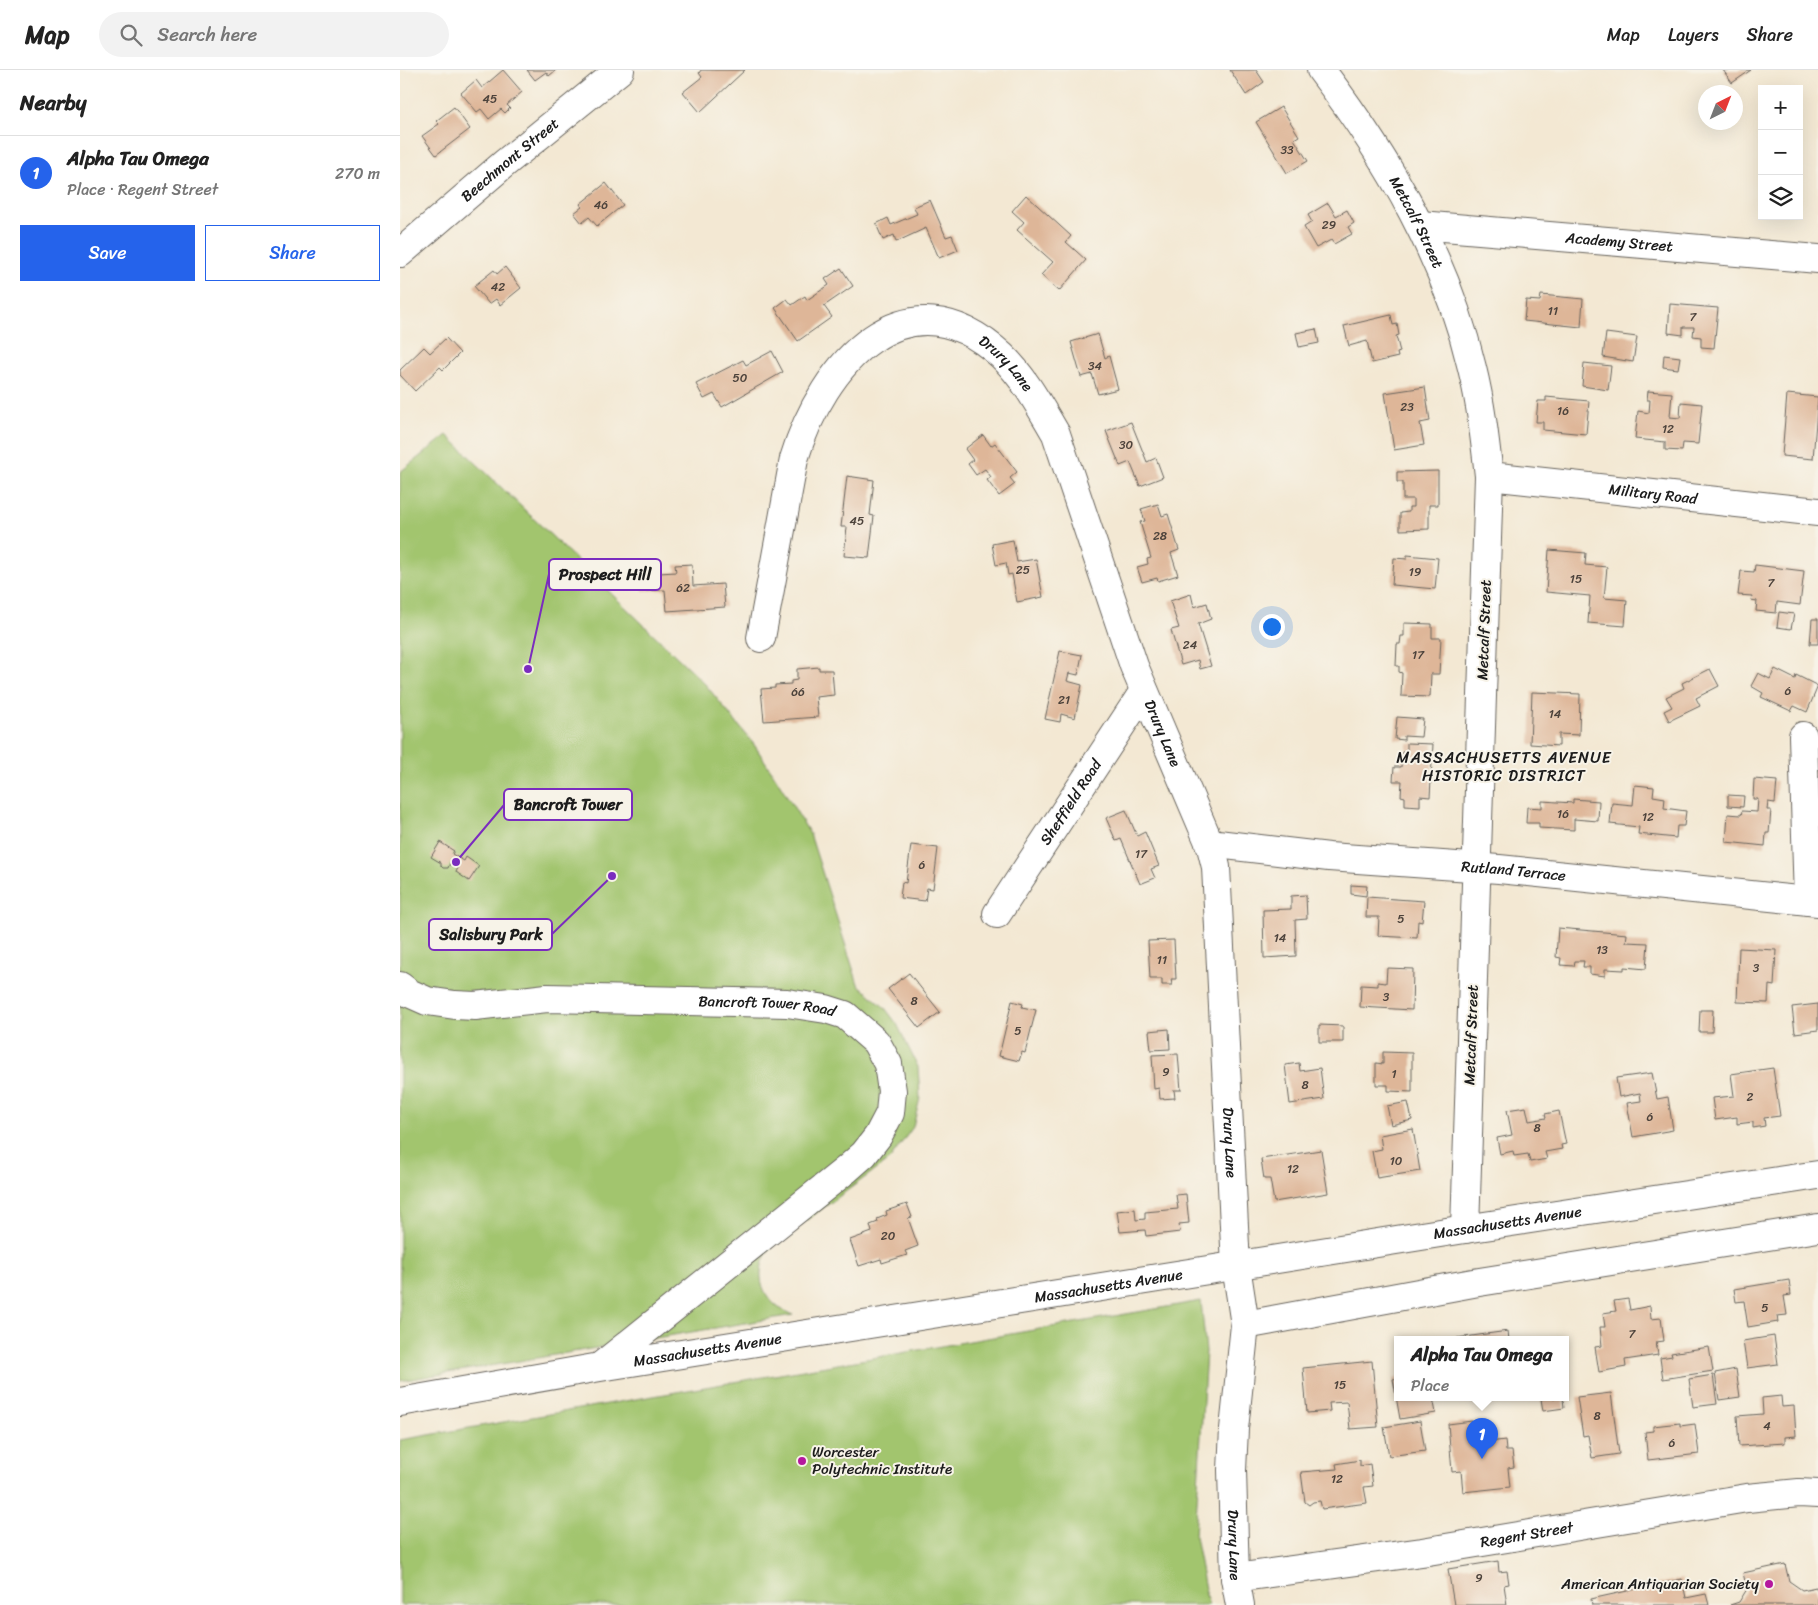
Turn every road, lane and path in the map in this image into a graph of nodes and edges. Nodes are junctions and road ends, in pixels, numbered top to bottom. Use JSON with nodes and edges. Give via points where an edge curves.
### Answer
{"nodes":[{"id":1,"x":620,"y":70,"type":"edge"},
{"id":2,"x":1321,"y":70,"type":"edge"},
{"id":3,"x":1420,"y":225,"type":"junction"},
{"id":4,"x":400,"y":252,"type":"edge"},
{"id":5,"x":1818,"y":259,"type":"edge"},
{"id":6,"x":1489,"y":476,"type":"junction"},
{"id":7,"x":1818,"y":512,"type":"edge"},
{"id":8,"x":761,"y":638,"type":"dead end"},
{"id":9,"x":1144,"y":691,"type":"junction"},
{"id":10,"x":1803,"y":736,"type":"dead end"},
{"id":11,"x":1209,"y":843,"type":"junction"},
{"id":12,"x":1476,"y":867,"type":"junction"},
{"id":13,"x":1813,"y":901,"type":"edge"},
{"id":14,"x":997,"y":914,"type":"dead end"},
{"id":15,"x":400,"y":986,"type":"edge"},
{"id":16,"x":1818,"y":1175,"type":"edge"},
{"id":17,"x":1818,"y":1228,"type":"edge"},
{"id":18,"x":1465,"y":1229,"type":"junction"},
{"id":19,"x":1236,"y":1266,"type":"junction"},
{"id":20,"x":1245,"y":1325,"type":"junction"},
{"id":21,"x":600,"y":1367,"type":"junction"},
{"id":22,"x":400,"y":1402,"type":"edge"},
{"id":23,"x":1818,"y":1494,"type":"edge"},
{"id":24,"x":1235,"y":1578,"type":"junction"},
{"id":25,"x":1240,"y":1605,"type":"edge"}],
"edges":[{"from":1,"to":4,"type":"street","name":"Beechmont Street"},
{"from":2,"to":3,"type":"street","name":"Metcalf Street","via":[[1372,142]]},
{"from":3,"to":5,"type":"street","name":"Academy Street"},
{"from":3,"to":6,"type":"street","name":"Metcalf Street","via":[[1443,276],[1468,352],[1479,398]]},
{"from":6,"to":7,"type":"street","name":"Military Road"},
{"from":6,"to":12,"type":"street","name":"Metcalf Street"},
{"from":8,"to":9,"type":"street","name":"Drury Lane","via":[[794,459],[813,410],[844,365],[873,338],[905,323],[936,320],[972,334],[1002,356],[1026,386],[1056,434]]},
{"from":9,"to":11,"type":"street","name":"Drury Lane"},
{"from":9,"to":14,"type":"street","name":"Sheffield Road"},
{"from":10,"to":13,"type":"street"},
{"from":11,"to":12,"type":"street","name":"Rutland Terrace","via":[[1329,857]]},
{"from":11,"to":19,"type":"street","name":"Drury Lane","via":[[1218,883]]},
{"from":12,"to":13,"type":"street","name":"Rutland Terrace"},
{"from":12,"to":18,"type":"street","name":"Metcalf Street"},
{"from":15,"to":21,"type":"street","name":"Bancroft Tower Road","via":[[427,1001],[475,1006],[547,998],[804,1005],[845,1015],[876,1042],[888,1064],[892,1091],[890,1113],[864,1154]]},
{"from":16,"to":18,"type":"street","name":"Massachusetts Avenue"},
{"from":17,"to":20,"type":"street","via":[[1473,1283]]},
{"from":18,"to":19,"type":"street","name":"Massachusetts Avenue"},
{"from":19,"to":20,"type":"street","name":"Drury Lane"},
{"from":19,"to":21,"type":"street","name":"Massachusetts Avenue"},
{"from":20,"to":24,"type":"street","name":"Drury Lane","via":[[1232,1453]]},
{"from":21,"to":22,"type":"street","name":"Massachusetts Avenue"},
{"from":23,"to":24,"type":"street","name":"Regent Street","via":[[1747,1498],[1422,1552]]},
{"from":24,"to":25,"type":"street","name":"Drury Lane"}]}
